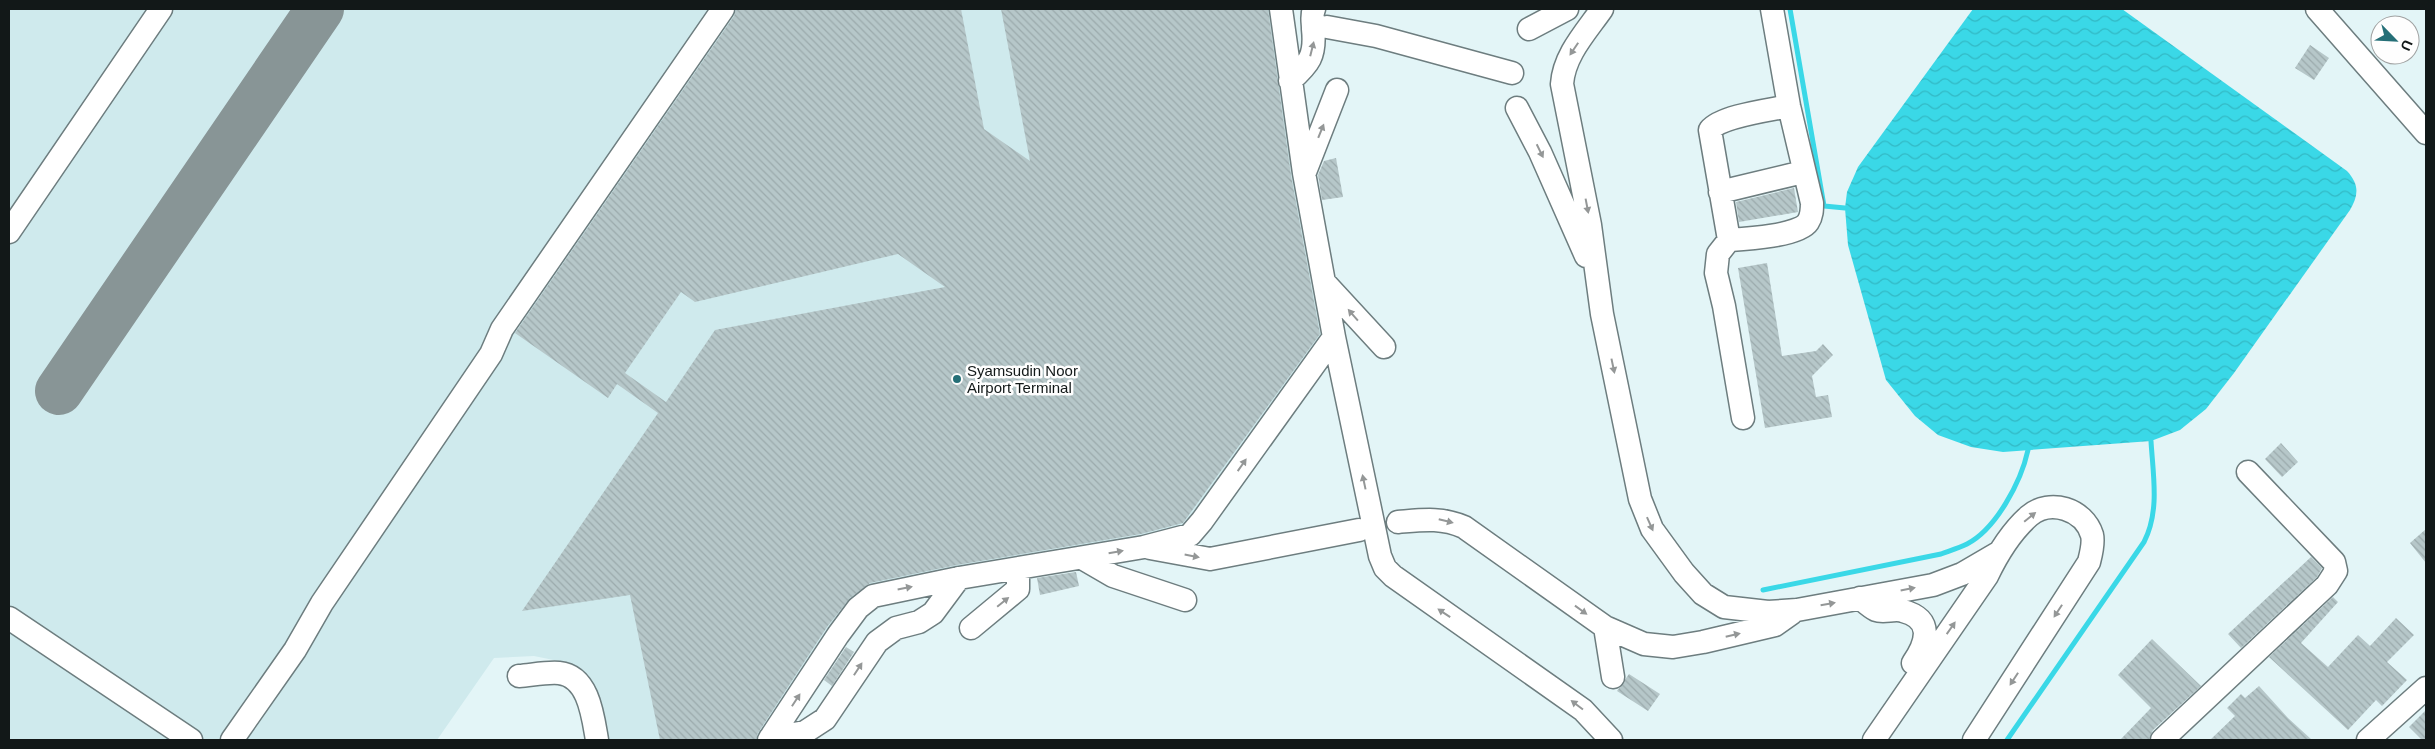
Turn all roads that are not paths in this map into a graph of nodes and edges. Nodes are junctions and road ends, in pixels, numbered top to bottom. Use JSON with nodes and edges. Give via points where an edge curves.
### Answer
{"nodes":[{"id":1,"x":161,"y":9,"type":"edge"},
{"id":2,"x":723,"y":9,"type":"edge"},
{"id":3,"x":1281,"y":9,"type":"edge"},
{"id":4,"x":1314,"y":9,"type":"edge"},
{"id":5,"x":1567,"y":9,"type":"edge"},
{"id":6,"x":1602,"y":9,"type":"edge"},
{"id":7,"x":1772,"y":9,"type":"edge"},
{"id":8,"x":2317,"y":9,"type":"edge"},
{"id":9,"x":1327,"y":27,"type":"dead end"},
{"id":10,"x":1529,"y":29,"type":"dead end"},
{"id":11,"x":1512,"y":73,"type":"dead end"},
{"id":12,"x":1290,"y":81,"type":"junction"},
{"id":13,"x":1337,"y":90,"type":"dead end"},
{"id":14,"x":1789,"y":106,"type":"junction"},
{"id":15,"x":1517,"y":108,"type":"dead end"},
{"id":16,"x":2426,"y":133,"type":"edge"},
{"id":17,"x":1803,"y":172,"type":"junction"},
{"id":18,"x":1304,"y":173,"type":"junction"},
{"id":19,"x":1720,"y":192,"type":"junction"},
{"id":20,"x":9,"y":232,"type":"edge"},
{"id":21,"x":1729,"y":240,"type":"junction"},
{"id":22,"x":1324,"y":282,"type":"junction"},
{"id":23,"x":1602,"y":314,"type":"junction"},
{"id":24,"x":1334,"y":337,"type":"junction"},
{"id":25,"x":1384,"y":347,"type":"dead end"},
{"id":26,"x":1743,"y":418,"type":"dead end"},
{"id":27,"x":2248,"y":472,"type":"dead end"},
{"id":28,"x":1398,"y":522,"type":"dead end"},
{"id":29,"x":1359,"y":530,"type":"dead end"},
{"id":30,"x":1144,"y":547,"type":"junction"},
{"id":31,"x":1998,"y":553,"type":"junction"},
{"id":32,"x":1082,"y":558,"type":"junction"},
{"id":33,"x":1018,"y":568,"type":"junction"},
{"id":34,"x":959,"y":578,"type":"junction"},
{"id":35,"x":1860,"y":598,"type":"junction"},
{"id":36,"x":1184,"y":600,"type":"dead end"},
{"id":37,"x":1797,"y":610,"type":"junction"},
{"id":38,"x":9,"y":618,"type":"edge"},
{"id":39,"x":971,"y":628,"type":"dead end"},
{"id":40,"x":1605,"y":628,"type":"junction"},
{"id":41,"x":519,"y":676,"type":"dead end"},
{"id":42,"x":1613,"y":678,"type":"dead end"},
{"id":43,"x":2426,"y":688,"type":"edge"},
{"id":44,"x":770,"y":739,"type":"edge"},
{"id":45,"x":191,"y":740,"type":"edge"},
{"id":46,"x":232,"y":740,"type":"edge"},
{"id":47,"x":597,"y":740,"type":"edge"},
{"id":48,"x":1611,"y":740,"type":"edge"},
{"id":49,"x":1860,"y":740,"type":"edge"},
{"id":50,"x":1874,"y":740,"type":"edge"},
{"id":51,"x":1974,"y":740,"type":"edge"},
{"id":52,"x":2162,"y":740,"type":"edge"},
{"id":53,"x":2368,"y":740,"type":"edge"}],
"edges":[{"from":1,"to":20,"type":"street"},
{"from":2,"to":46,"type":"street","via":[[502,329],[492,354]]},
{"from":3,"to":12,"type":"street"},
{"from":12,"to":4,"type":"street","one_way":true,"via":[[1308,64],[1314,42]]},
{"from":5,"to":10,"type":"street"},
{"from":6,"to":23,"type":"street","one_way":true,"via":[[1570,56],[1563,70],[1562,84],[1590,225]]},
{"from":7,"to":14,"type":"street"},
{"from":8,"to":16,"type":"street"},
{"from":9,"to":11,"type":"street","via":[[1376,36]]},
{"from":12,"to":18,"type":"street"},
{"from":18,"to":13,"type":"street","one_way":true},
{"from":14,"to":17,"type":"street"},
{"from":14,"to":19,"type":"street","via":[[1715,124],[1710,130]]},
{"from":15,"to":23,"type":"street","one_way":true,"via":[[1582,244]]},
{"from":17,"to":19,"type":"street"},
{"from":17,"to":21,"type":"street","via":[[1812,203],[1808,224],[1797,230]]},
{"from":18,"to":22,"type":"street"},
{"from":19,"to":21,"type":"street"},
{"from":21,"to":26,"type":"street","via":[[1718,254],[1716,273]]},
{"from":22,"to":24,"type":"street"},
{"from":25,"to":22,"type":"street","one_way":true},
{"from":23,"to":37,"type":"street","one_way":true,"via":[[1640,499],[1657,538],[1703,594],[1724,607],[1748,611]]},
{"from":30,"to":24,"type":"street","one_way":true,"via":[[1190,534],[1202,521]]},
{"from":48,"to":24,"type":"street","one_way":true,"via":[[1583,710],[1435,607],[1385,568]]},
{"from":27,"to":52,"type":"street","via":[[2334,562],[2336,571],[2327,585]]},
{"from":28,"to":40,"type":"street","one_way":true,"via":[[1436,518],[1464,527]]},
{"from":30,"to":29,"type":"street","one_way":true,"via":[[1210,559]]},
{"from":32,"to":30,"type":"street","one_way":true},
{"from":35,"to":31,"type":"street","one_way":true,"via":[[1933,585],[1962,574]]},
{"from":50,"to":31,"type":"street","one_way":true,"via":[[1979,588]]},
{"from":31,"to":51,"type":"street","one_way":true,"via":[[2030,515],[2043,508],[2074,512],[2084,521],[2092,536],[2089,562],[2082,575]]},
{"from":32,"to":33,"type":"street"},
{"from":32,"to":36,"type":"street","via":[[1113,576]]},
{"from":33,"to":34,"type":"street"},
{"from":39,"to":33,"type":"street","one_way":true,"via":[[1018,589]]},
{"from":44,"to":34,"type":"street","one_way":true,"via":[[805,732],[824,719],[877,642],[896,628],[919,622],[933,613]]},
{"from":44,"to":34,"type":"street","one_way":true,"via":[[858,608],[879,594]]},
{"from":37,"to":35,"type":"street","one_way":true},
{"from":35,"to":49,"type":"street","via":[[1876,610],[1902,610],[1914,616],[1923,624],[1926,634],[1921,651]]},
{"from":40,"to":37,"type":"street","one_way":true,"via":[[1644,644],[1673,647],[1775,625]]},
{"from":38,"to":45,"type":"street"},
{"from":40,"to":42,"type":"street"},
{"from":41,"to":47,"type":"street","via":[[560,673],[574,679],[590,705]]},
{"from":43,"to":53,"type":"street"}]}
